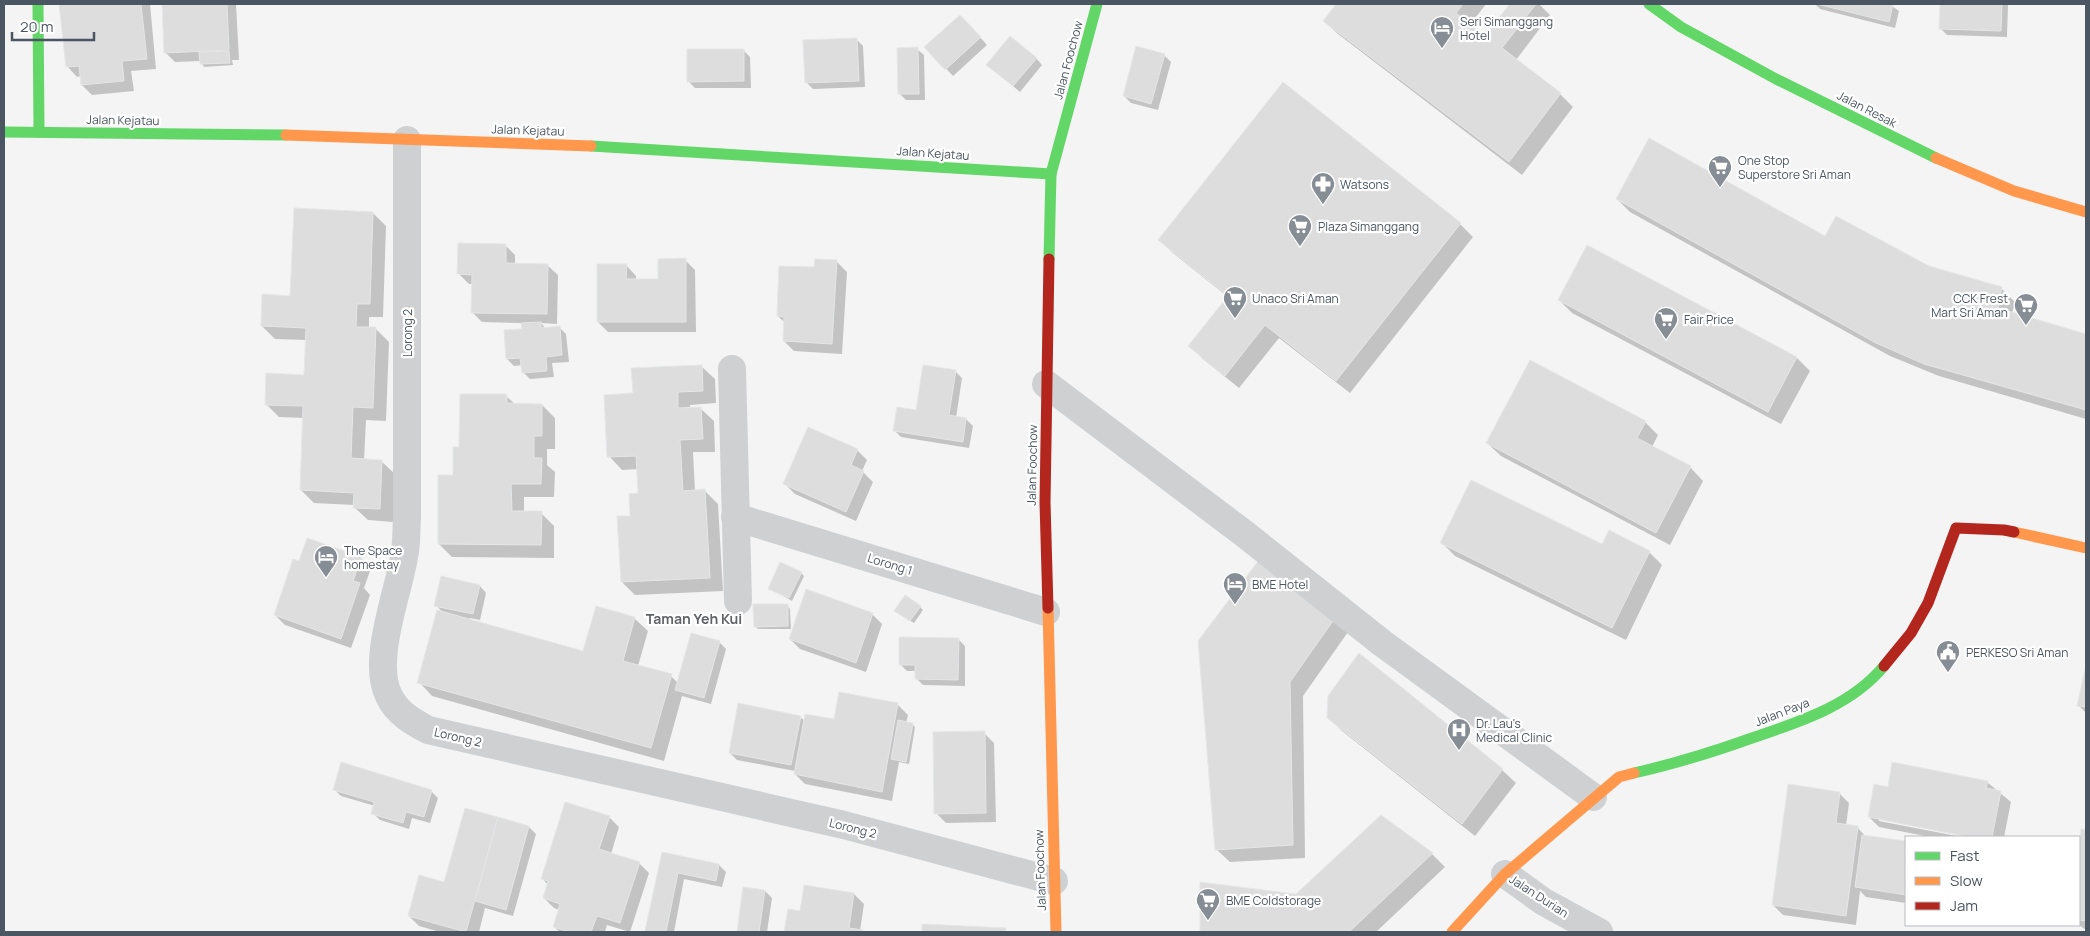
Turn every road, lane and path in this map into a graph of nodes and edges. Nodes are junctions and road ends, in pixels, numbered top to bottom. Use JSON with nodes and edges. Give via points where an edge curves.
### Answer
{"nodes":[{"id":1,"x":38,"y":4,"type":"edge"},
{"id":2,"x":1097,"y":4,"type":"edge"},
{"id":3,"x":1649,"y":4,"type":"edge"},
{"id":4,"x":4,"y":132,"type":"edge"},
{"id":5,"x":39,"y":132,"type":"junction"},
{"id":6,"x":407,"y":140,"type":"junction"},
{"id":7,"x":1051,"y":174,"type":"junction"},
{"id":8,"x":2086,"y":212,"type":"edge"},
{"id":9,"x":732,"y":368,"type":"dead end"},
{"id":10,"x":1046,"y":384,"type":"junction"},
{"id":11,"x":735,"y":517,"type":"junction"},
{"id":12,"x":2086,"y":548,"type":"edge"},
{"id":13,"x":738,"y":601,"type":"dead end"},
{"id":14,"x":1046,"y":612,"type":"junction"},
{"id":15,"x":1593,"y":797,"type":"junction"},
{"id":16,"x":1505,"y":874,"type":"junction"},
{"id":17,"x":1054,"y":881,"type":"junction"},
{"id":18,"x":1056,"y":932,"type":"edge"},
{"id":19,"x":1452,"y":932,"type":"edge"},
{"id":20,"x":1599,"y":932,"type":"edge"}],
"edges":[{"from":1,"to":5,"type":"main road"},
{"from":2,"to":7,"type":"main road","name":"Jalan Foochow"},
{"from":3,"to":8,"type":"main road","name":"Jalan Resak","via":[[1682,27],[1776,79],[1922,152],[2014,191]]},
{"from":4,"to":5,"type":"main road","name":"Jalan Kejatau"},
{"from":5,"to":6,"type":"main road","name":"Jalan Kejatau"},
{"from":6,"to":7,"type":"main road","name":"Jalan Kejatau","via":[[634,148]]},
{"from":6,"to":17,"type":"street","name":"Lorong 2","via":[[407,518],[405,556],[382,668],[389,697],[406,718],[428,730],[844,825]]},
{"from":7,"to":10,"type":"main road","name":"Jalan Foochow"},
{"from":9,"to":11,"type":"street"},
{"from":10,"to":14,"type":"main road","name":"Jalan Foochow"},
{"from":10,"to":15,"type":"street","via":[[1368,632]]},
{"from":11,"to":13,"type":"street"},
{"from":11,"to":14,"type":"street","name":"Lorong 1"},
{"from":12,"to":15,"type":"main road","name":"Jalan Paya","via":[[2004,530],[1956,528],[1928,603],[1911,632],[1882,669],[1846,700],[1802,720],[1682,762],[1619,777]]},
{"from":14,"to":17,"type":"main road","name":"Jalan Foochow"},
{"from":15,"to":16,"type":"main road","name":"Jalan Paya"},
{"from":16,"to":19,"type":"main road","name":"Jalan Paya"},
{"from":16,"to":20,"type":"street","name":"Jalan Durian","via":[[1544,902]]},
{"from":17,"to":18,"type":"main road","name":"Jalan Foochow"}]}
